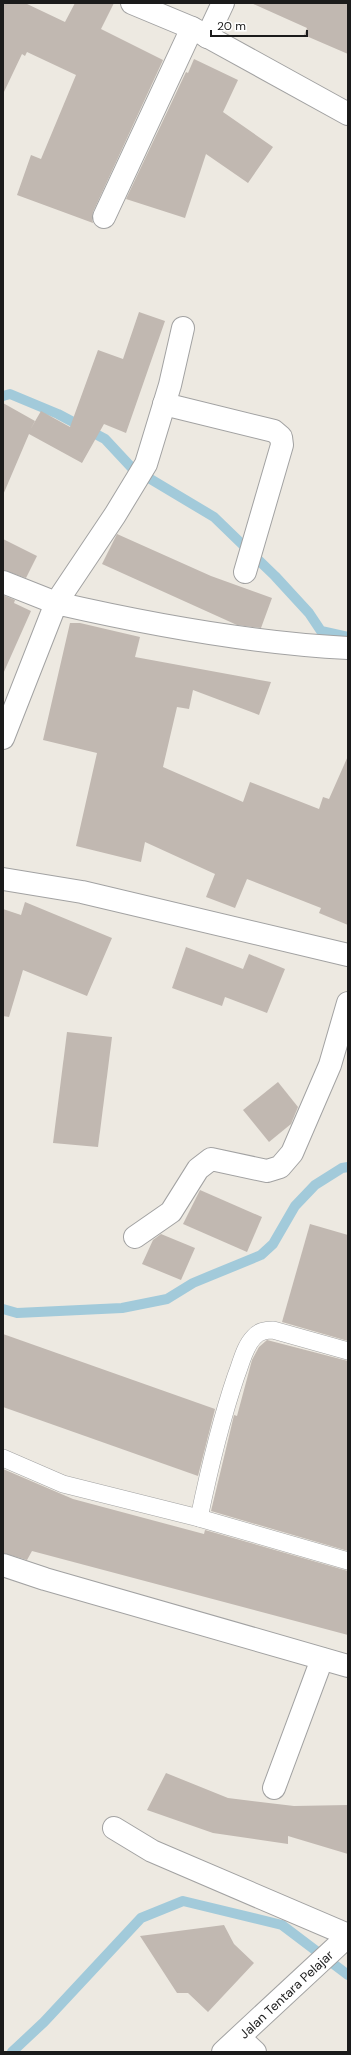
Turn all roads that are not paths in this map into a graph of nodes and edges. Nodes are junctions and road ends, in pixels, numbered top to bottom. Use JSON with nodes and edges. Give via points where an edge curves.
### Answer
{"nodes":[{"id":1,"x":132,"y":3,"type":"edge"},
{"id":2,"x":223,"y":3,"type":"edge"},
{"id":3,"x":199,"y":32,"type":"junction"},
{"id":4,"x":348,"y":114,"type":"edge"},
{"id":5,"x":104,"y":218,"type":"dead end"},
{"id":6,"x":183,"y":328,"type":"dead end"},
{"id":7,"x":164,"y":404,"type":"junction"},
{"id":8,"x":249,"y":561,"type":"dead end"},
{"id":9,"x":3,"y":582,"type":"edge"},
{"id":10,"x":56,"y":603,"type":"junction"},
{"id":11,"x":348,"y":648,"type":"edge"},
{"id":12,"x":3,"y":738,"type":"edge"},
{"id":13,"x":3,"y":879,"type":"edge"},
{"id":14,"x":348,"y":955,"type":"edge"},
{"id":15,"x":348,"y":1003,"type":"edge"},
{"id":16,"x":135,"y":1237,"type":"dead end"},
{"id":17,"x":348,"y":1350,"type":"edge"},
{"id":18,"x":3,"y":1458,"type":"edge"},
{"id":19,"x":199,"y":1518,"type":"junction"},
{"id":20,"x":348,"y":1561,"type":"edge"},
{"id":21,"x":3,"y":1565,"type":"edge"},
{"id":22,"x":322,"y":1659,"type":"junction"},
{"id":23,"x":348,"y":1666,"type":"edge"},
{"id":24,"x":274,"y":1788,"type":"dead end"},
{"id":25,"x":114,"y":1828,"type":"dead end"},
{"id":26,"x":343,"y":1940,"type":"edge"},
{"id":27,"x":247,"y":2045,"type":"edge"},
{"id":28,"x":223,"y":2052,"type":"edge"}],
"edges":[{"from":1,"to":3,"type":"street"},
{"from":2,"to":3,"type":"street"},
{"from":3,"to":4,"type":"street"},
{"from":3,"to":5,"type":"street"},
{"from":6,"to":7,"type":"street"},
{"from":7,"to":8,"type":"street","via":[[274,431],[281,437],[282,445]]},
{"from":7,"to":10,"type":"street","via":[[142,471]]},
{"from":9,"to":10,"type":"street"},
{"from":10,"to":11,"type":"street","via":[[156,624],[315,646]]},
{"from":10,"to":12,"type":"street"},
{"from":13,"to":14,"type":"street","via":[[82,892]]},
{"from":15,"to":16,"type":"street","via":[[330,1065],[292,1153],[280,1167],[267,1171],[211,1158],[198,1169],[171,1212]]},
{"from":17,"to":19,"type":"lane","via":[[273,1330],[262,1330],[253,1337],[245,1351],[222,1418],[209,1465]]},
{"from":18,"to":19,"type":"lane","via":[[63,1484]]},
{"from":19,"to":20,"type":"lane"},
{"from":21,"to":22,"type":"street"},
{"from":22,"to":23,"type":"street"},
{"from":22,"to":24,"type":"street"},
{"from":25,"to":26,"type":"street","via":[[152,1850]]},
{"from":26,"to":27,"type":"street","name":"Jalan Tentara Pelajar","via":[[317,1965]]},
{"from":27,"to":28,"type":"street","name":"Jalan Tentara Pelajar"}]}
